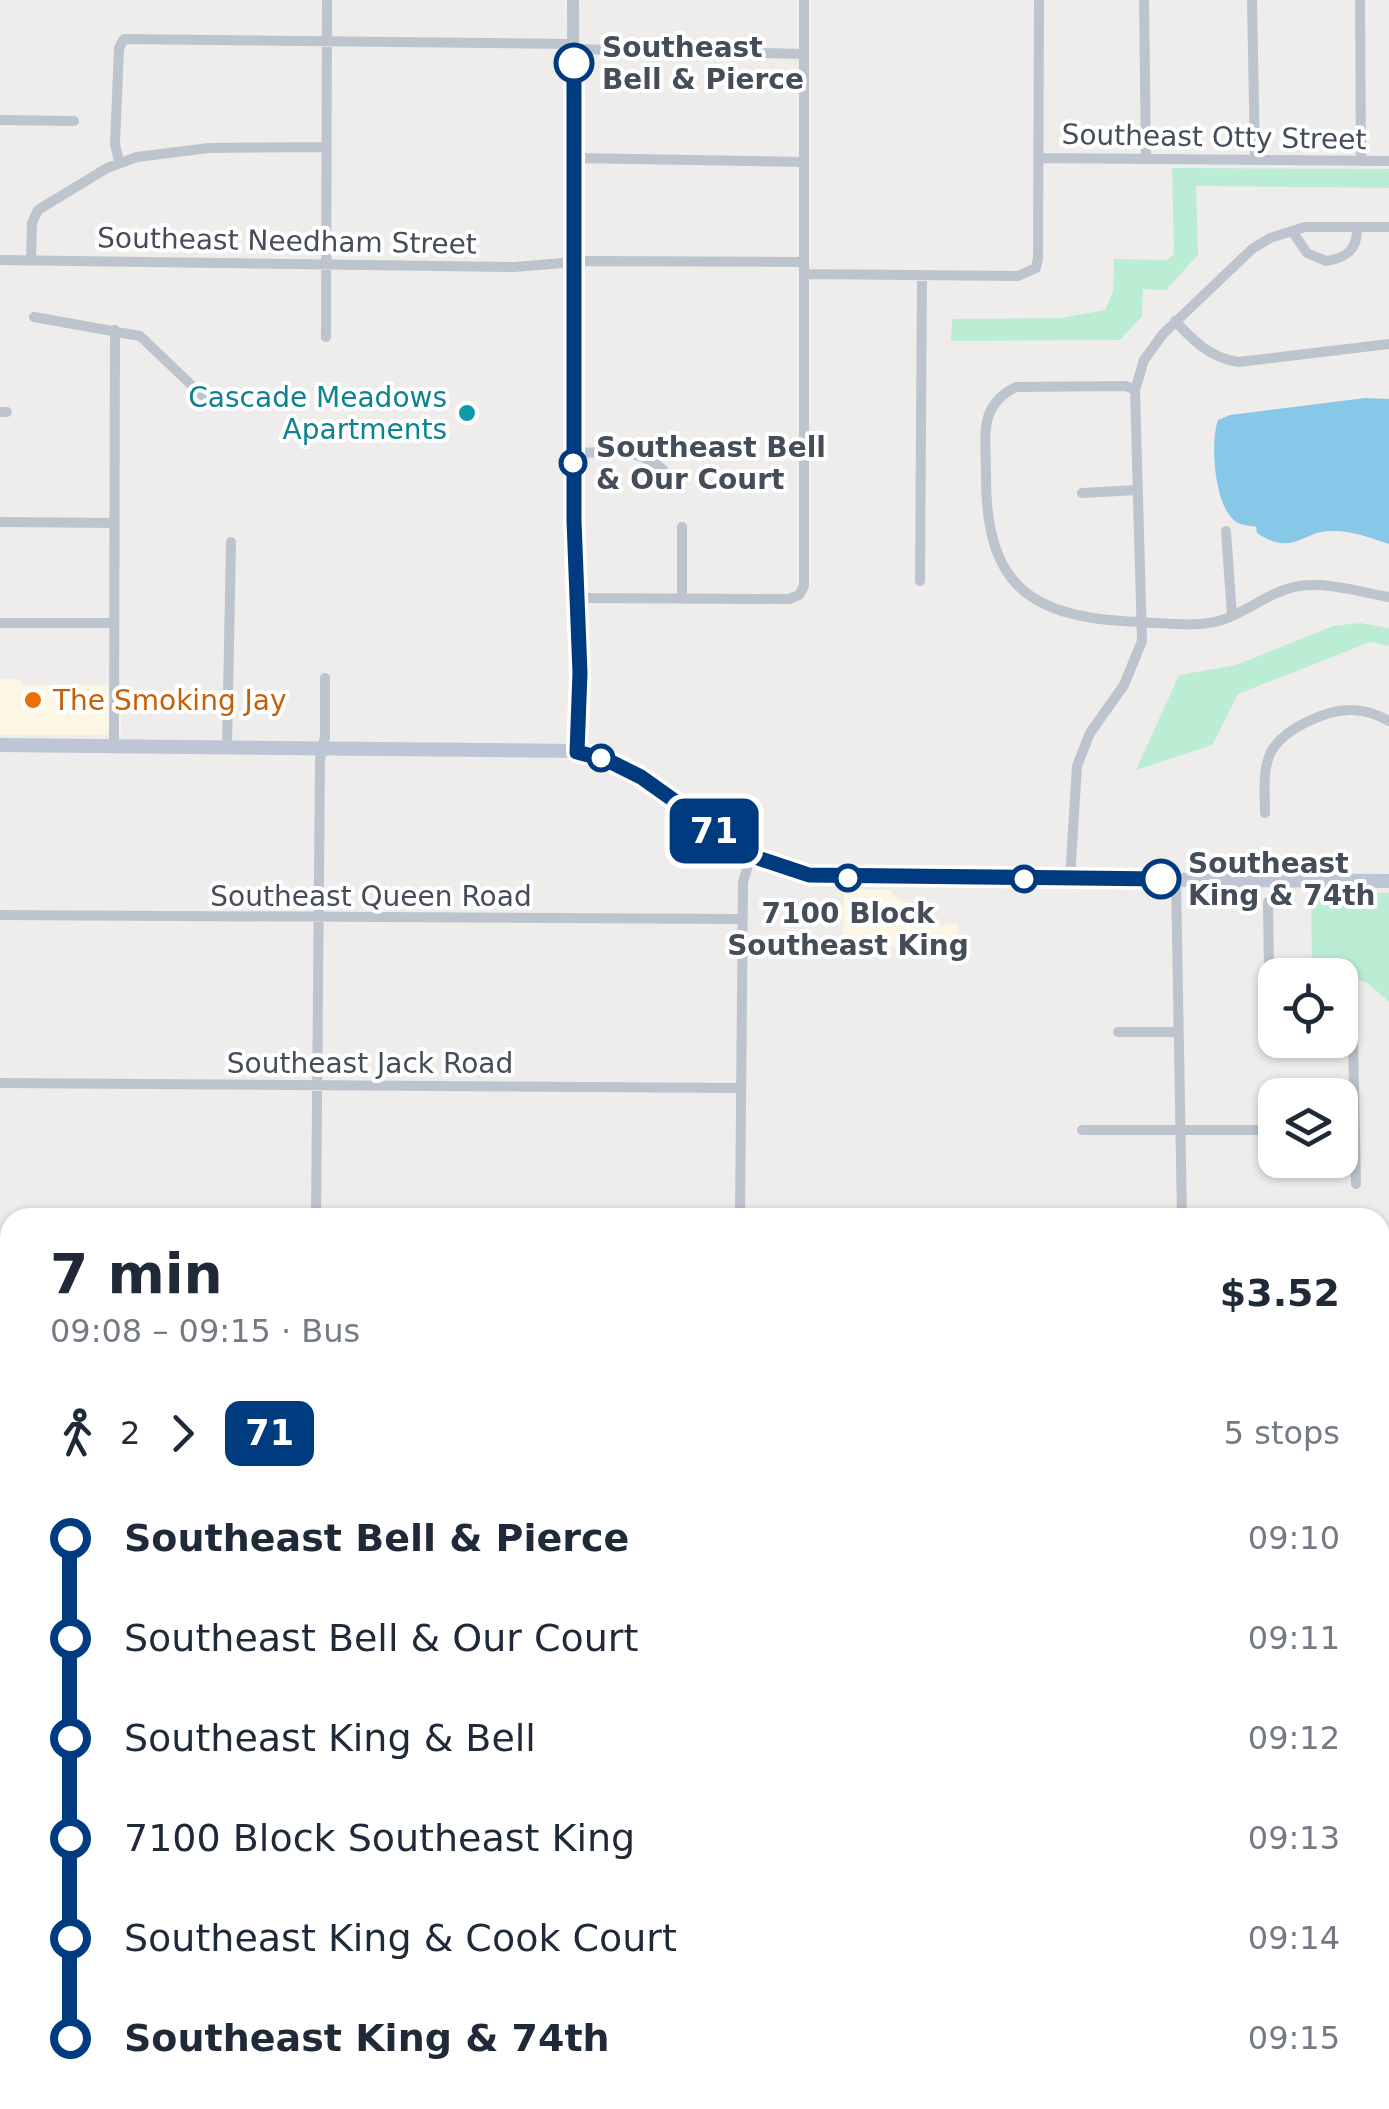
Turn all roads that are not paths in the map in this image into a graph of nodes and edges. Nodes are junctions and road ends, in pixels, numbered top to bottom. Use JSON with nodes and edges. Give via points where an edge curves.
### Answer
{"nodes":[{"id":1,"x":326,"y":0,"type":"edge"},
{"id":2,"x":574,"y":0,"type":"edge"},
{"id":3,"x":804,"y":0,"type":"edge"},
{"id":4,"x":1039,"y":0,"type":"edge"},
{"id":5,"x":1144,"y":0,"type":"edge"},
{"id":6,"x":1252,"y":0,"type":"edge"},
{"id":7,"x":1360,"y":0,"type":"edge"},
{"id":8,"x":327,"y":40,"type":"junction"},
{"id":9,"x":574,"y":47,"type":"junction"},
{"id":10,"x":804,"y":54,"type":"junction"},
{"id":11,"x":0,"y":120,"type":"edge"},
{"id":12,"x":74,"y":121,"type":"dead end"},
{"id":13,"x":327,"y":146,"type":"junction"},
{"id":14,"x":574,"y":158,"type":"junction"},
{"id":15,"x":1039,"y":158,"type":"junction"},
{"id":16,"x":1146,"y":159,"type":"junction"},
{"id":17,"x":1255,"y":160,"type":"junction"},
{"id":18,"x":1361,"y":161,"type":"junction"},
{"id":19,"x":1389,"y":161,"type":"edge"},
{"id":20,"x":119,"y":162,"type":"junction"},
{"id":21,"x":804,"y":162,"type":"junction"},
{"id":22,"x":1357,"y":227,"type":"junction"},
{"id":23,"x":1389,"y":228,"type":"edge"},
{"id":24,"x":1292,"y":231,"type":"junction"},
{"id":25,"x":0,"y":260,"type":"edge"},
{"id":26,"x":30,"y":260,"type":"junction"},
{"id":27,"x":327,"y":264,"type":"junction"},
{"id":28,"x":574,"y":264,"type":"junction"},
{"id":29,"x":804,"y":268,"type":"junction"},
{"id":30,"x":922,"y":275,"type":"junction"},
{"id":31,"x":34,"y":317,"type":"dead end"},
{"id":32,"x":1175,"y":321,"type":"junction"},
{"id":33,"x":116,"y":330,"type":"junction"},
{"id":34,"x":326,"y":337,"type":"dead end"},
{"id":35,"x":1389,"y":344,"type":"edge"},
{"id":36,"x":1134,"y":390,"type":"junction"},
{"id":37,"x":204,"y":398,"type":"dead end"},
{"id":38,"x":573,"y":453,"type":"junction"},
{"id":39,"x":665,"y":472,"type":"dead end"},
{"id":40,"x":1137,"y":490,"type":"junction"},
{"id":41,"x":1082,"y":493,"type":"dead end"},
{"id":42,"x":0,"y":522,"type":"edge"},
{"id":43,"x":115,"y":523,"type":"junction"},
{"id":44,"x":682,"y":527,"type":"dead end"},
{"id":45,"x":1226,"y":532,"type":"dead end"},
{"id":46,"x":230,"y":542,"type":"dead end"},
{"id":47,"x":920,"y":581,"type":"dead end"},
{"id":48,"x":1389,"y":597,"type":"edge"},
{"id":49,"x":574,"y":598,"type":"junction"},
{"id":50,"x":682,"y":598,"type":"junction"},
{"id":51,"x":1232,"y":616,"type":"junction"},
{"id":52,"x":1142,"y":622,"type":"junction"},
{"id":53,"x":0,"y":623,"type":"edge"},
{"id":54,"x":114,"y":623,"type":"junction"},
{"id":55,"x":325,"y":678,"type":"dead end"},
{"id":56,"x":1389,"y":721,"type":"edge"},
{"id":57,"x":0,"y":745,"type":"edge"},
{"id":58,"x":114,"y":746,"type":"junction"},
{"id":59,"x":227,"y":747,"type":"junction"},
{"id":60,"x":322,"y":747,"type":"junction"},
{"id":61,"x":577,"y":752,"type":"junction"},
{"id":62,"x":1266,"y":813,"type":"dead end"},
{"id":63,"x":752,"y":856,"type":"junction"},
{"id":64,"x":1070,"y":879,"type":"junction"},
{"id":65,"x":1176,"y":879,"type":"junction"},
{"id":66,"x":1389,"y":881,"type":"edge"},
{"id":67,"x":1268,"y":902,"type":"dead end"},
{"id":68,"x":0,"y":916,"type":"edge"},
{"id":69,"x":320,"y":918,"type":"junction"},
{"id":70,"x":742,"y":919,"type":"junction"},
{"id":71,"x":1269,"y":958,"type":"edge"},
{"id":72,"x":1118,"y":1032,"type":"dead end"},
{"id":73,"x":1178,"y":1032,"type":"junction"},
{"id":74,"x":0,"y":1084,"type":"edge"},
{"id":75,"x":317,"y":1086,"type":"junction"},
{"id":76,"x":740,"y":1088,"type":"junction"},
{"id":77,"x":1082,"y":1130,"type":"dead end"},
{"id":78,"x":1258,"y":1130,"type":"edge"},
{"id":79,"x":1180,"y":1131,"type":"junction"},
{"id":80,"x":1356,"y":1178,"type":"edge"},
{"id":81,"x":1356,"y":1184,"type":"dead end"},
{"id":82,"x":316,"y":1208,"type":"edge"},
{"id":83,"x":740,"y":1208,"type":"edge"},
{"id":84,"x":1182,"y":1208,"type":"edge"}],
"edges":[{"from":1,"to":8,"type":"street"},
{"from":2,"to":9,"type":"street"},
{"from":3,"to":10,"type":"street"},
{"from":4,"to":15,"type":"street"},
{"from":5,"to":16,"type":"street"},
{"from":6,"to":17,"type":"street"},
{"from":7,"to":18,"type":"street"},
{"from":8,"to":9,"type":"street"},
{"from":8,"to":13,"type":"street"},
{"from":8,"to":20,"type":"street","via":[[121,42]]},
{"from":9,"to":10,"type":"street"},
{"from":9,"to":14,"type":"street"},
{"from":10,"to":21,"type":"street"},
{"from":11,"to":12,"type":"street"},
{"from":13,"to":20,"type":"street","via":[[209,148]]},
{"from":13,"to":27,"type":"street"},
{"from":14,"to":21,"type":"street"},
{"from":14,"to":28,"type":"street"},
{"from":15,"to":16,"type":"street","name":"Southeast Otty Street"},
{"from":15,"to":30,"type":"street","name":"Southeast Needham Street","via":[[1033,272]]},
{"from":16,"to":17,"type":"street","name":"Southeast Otty Street"},
{"from":17,"to":18,"type":"street","name":"Southeast Otty Street"},
{"from":18,"to":19,"type":"street","name":"Southeast Otty Street"},
{"from":20,"to":26,"type":"street","via":[[38,210]]},
{"from":21,"to":29,"type":"street"},
{"from":22,"to":23,"type":"street"},
{"from":22,"to":24,"type":"street"},
{"from":22,"to":24,"type":"street","via":[[1348,255],[1326,261],[1307,253]]},
{"from":24,"to":32,"type":"street","via":[[1252,249]]},
{"from":25,"to":26,"type":"street","name":"Southeast Needham Street"},
{"from":26,"to":27,"type":"street","name":"Southeast Needham Street"},
{"from":27,"to":28,"type":"street","name":"Southeast Needham Street"},
{"from":27,"to":34,"type":"street"},
{"from":28,"to":29,"type":"street","name":"Southeast Needham Street"},
{"from":28,"to":38,"type":"street"},
{"from":29,"to":30,"type":"street","name":"Southeast Needham Street"},
{"from":29,"to":50,"type":"street","via":[[804,586],[789,599]]},
{"from":30,"to":47,"type":"street"},
{"from":31,"to":33,"type":"street"},
{"from":32,"to":35,"type":"street","via":[[1204,352],[1238,362]]},
{"from":32,"to":36,"type":"street","via":[[1144,360]]},
{"from":33,"to":37,"type":"street","via":[[140,336]]},
{"from":33,"to":43,"type":"street"},
{"from":36,"to":40,"type":"street"},
{"from":36,"to":52,"type":"street","via":[[1034,386],[1003,394],[988,413],[986,516],[1000,561],[1034,599],[1077,618]]},
{"from":38,"to":39,"type":"street","via":[[637,454]]},
{"from":38,"to":49,"type":"street"},
{"from":40,"to":41,"type":"street"},
{"from":40,"to":52,"type":"street"},
{"from":42,"to":43,"type":"street"},
{"from":43,"to":54,"type":"street"},
{"from":44,"to":50,"type":"street"},
{"from":45,"to":51,"type":"street"},
{"from":46,"to":59,"type":"street"},
{"from":48,"to":51,"type":"street","via":[[1299,586]]},
{"from":49,"to":50,"type":"street"},
{"from":49,"to":61,"type":"street"},
{"from":51,"to":52,"type":"street","via":[[1204,623]]},
{"from":52,"to":64,"type":"street","via":[[1137,660],[1077,766]]},
{"from":53,"to":54,"type":"street"},
{"from":54,"to":58,"type":"street"},
{"from":55,"to":60,"type":"street"},
{"from":56,"to":62,"type":"street","via":[[1349,710],[1289,733],[1267,762]]},
{"from":57,"to":58,"type":"main road"},
{"from":58,"to":59,"type":"main road"},
{"from":59,"to":60,"type":"main road"},
{"from":60,"to":61,"type":"main road"},
{"from":60,"to":69,"type":"street"},
{"from":61,"to":63,"type":"main road","via":[[641,777]]},
{"from":63,"to":64,"type":"main road","via":[[833,878]]},
{"from":63,"to":70,"type":"street"},
{"from":64,"to":65,"type":"main road"},
{"from":65,"to":66,"type":"main road"},
{"from":65,"to":73,"type":"street"},
{"from":67,"to":71,"type":"street"},
{"from":68,"to":69,"type":"street","name":"Southeast Queen Road"},
{"from":69,"to":70,"type":"street","name":"Southeast Queen Road"},
{"from":69,"to":75,"type":"street"},
{"from":70,"to":76,"type":"street"},
{"from":72,"to":73,"type":"street"},
{"from":73,"to":79,"type":"street"},
{"from":74,"to":75,"type":"street","name":"Southeast Jack Road"},
{"from":75,"to":76,"type":"street","name":"Southeast Jack Road"},
{"from":75,"to":82,"type":"street"},
{"from":76,"to":83,"type":"street"},
{"from":77,"to":79,"type":"street"},
{"from":78,"to":79,"type":"street"},
{"from":79,"to":84,"type":"street"},
{"from":80,"to":81,"type":"street"}]}
